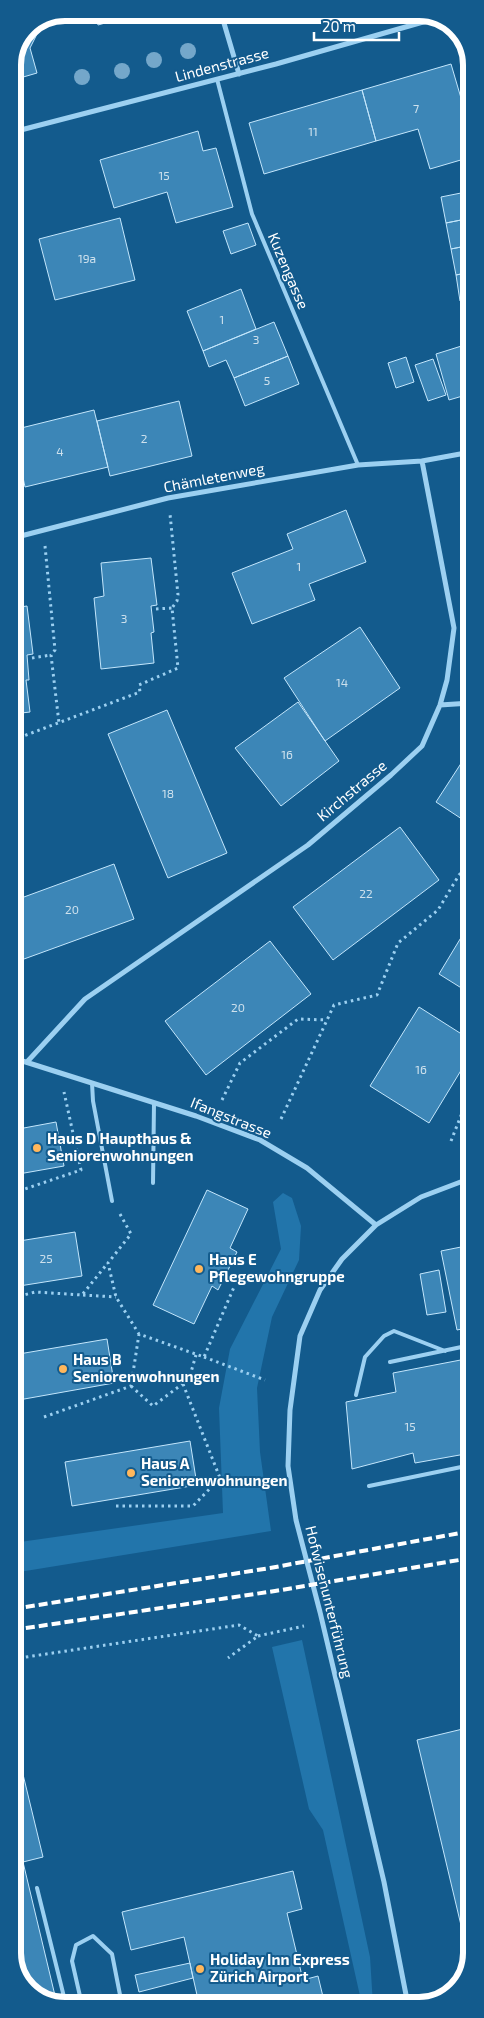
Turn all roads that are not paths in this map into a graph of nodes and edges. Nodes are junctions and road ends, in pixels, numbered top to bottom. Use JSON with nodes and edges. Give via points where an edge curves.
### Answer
{"nodes":[{"id":1,"x":223,"y":21,"type":"edge"},
{"id":2,"x":424,"y":22,"type":"edge"},
{"id":3,"x":239,"y":74,"type":"junction"},
{"id":4,"x":217,"y":79,"type":"junction"},
{"id":5,"x":21,"y":130,"type":"edge"},
{"id":6,"x":463,"y":453,"type":"edge"},
{"id":7,"x":422,"y":461,"type":"junction"},
{"id":8,"x":358,"y":465,"type":"junction"},
{"id":9,"x":21,"y":536,"type":"edge"},
{"id":10,"x":463,"y":704,"type":"edge"},
{"id":11,"x":440,"y":705,"type":"junction"},
{"id":12,"x":21,"y":1060,"type":"edge"},
{"id":13,"x":27,"y":1062,"type":"junction"},
{"id":14,"x":92,"y":1083,"type":"junction"},
{"id":15,"x":154,"y":1102,"type":"junction"},
{"id":16,"x":463,"y":1181,"type":"edge"},
{"id":17,"x":153,"y":1182,"type":"dead end"},
{"id":18,"x":112,"y":1201,"type":"road end"},
{"id":19,"x":376,"y":1225,"type":"junction"},
{"id":20,"x":463,"y":1347,"type":"edge"},
{"id":21,"x":445,"y":1351,"type":"junction"},
{"id":22,"x":390,"y":1362,"type":"dead end"},
{"id":23,"x":356,"y":1395,"type":"dead end"},
{"id":24,"x":463,"y":1466,"type":"edge"},
{"id":25,"x":369,"y":1486,"type":"dead end"},
{"id":26,"x":37,"y":1888,"type":"dead end"},
{"id":27,"x":64,"y":1997,"type":"edge"},
{"id":28,"x":80,"y":1997,"type":"edge"},
{"id":29,"x":120,"y":1997,"type":"edge"},
{"id":30,"x":406,"y":1997,"type":"edge"}],
"edges":[{"from":1,"to":3,"type":"street"},
{"from":2,"to":3,"type":"street","name":"Lindenstrasse"},
{"from":3,"to":4,"type":"street","name":"Lindenstrasse"},
{"from":4,"to":5,"type":"street","name":"Lindenstrasse"},
{"from":4,"to":8,"type":"lane","name":"Kuzengasse","via":[[252,214]]},
{"from":6,"to":7,"type":"street"},
{"from":7,"to":8,"type":"street","name":"Chämletenweg"},
{"from":7,"to":11,"type":"street","name":"Kirchstrasse","via":[[454,628]]},
{"from":8,"to":9,"type":"street","name":"Chämletenweg","via":[[168,498]]},
{"from":10,"to":11,"type":"street"},
{"from":11,"to":13,"type":"street","name":"Kirchstrasse","via":[[422,746],[391,775],[308,845],[85,1000]]},
{"from":12,"to":13,"type":"street","name":"Ifangstrasse"},
{"from":13,"to":14,"type":"street","name":"Ifangstrasse"},
{"from":14,"to":15,"type":"street","name":"Ifangstrasse"},
{"from":14,"to":18,"type":"lane"},
{"from":15,"to":17,"type":"lane"},
{"from":15,"to":19,"type":"street","name":"Ifangstrasse","via":[[260,1140],[306,1168]]},
{"from":16,"to":19,"type":"street","via":[[421,1197]]},
{"from":19,"to":30,"type":"street","name":"Hofwisenunterführung","via":[[342,1258],[320,1290],[300,1336],[290,1410],[288,1466],[296,1520],[384,1882]]},
{"from":20,"to":21,"type":"lane"},
{"from":21,"to":22,"type":"lane"},
{"from":21,"to":23,"type":"lane","via":[[394,1331],[389,1333],[365,1357]]},
{"from":24,"to":25,"type":"lane"},
{"from":26,"to":27,"type":"lane"},
{"from":28,"to":29,"type":"lane","via":[[72,1961],[76,1945],[93,1936],[112,1954]]}]}
